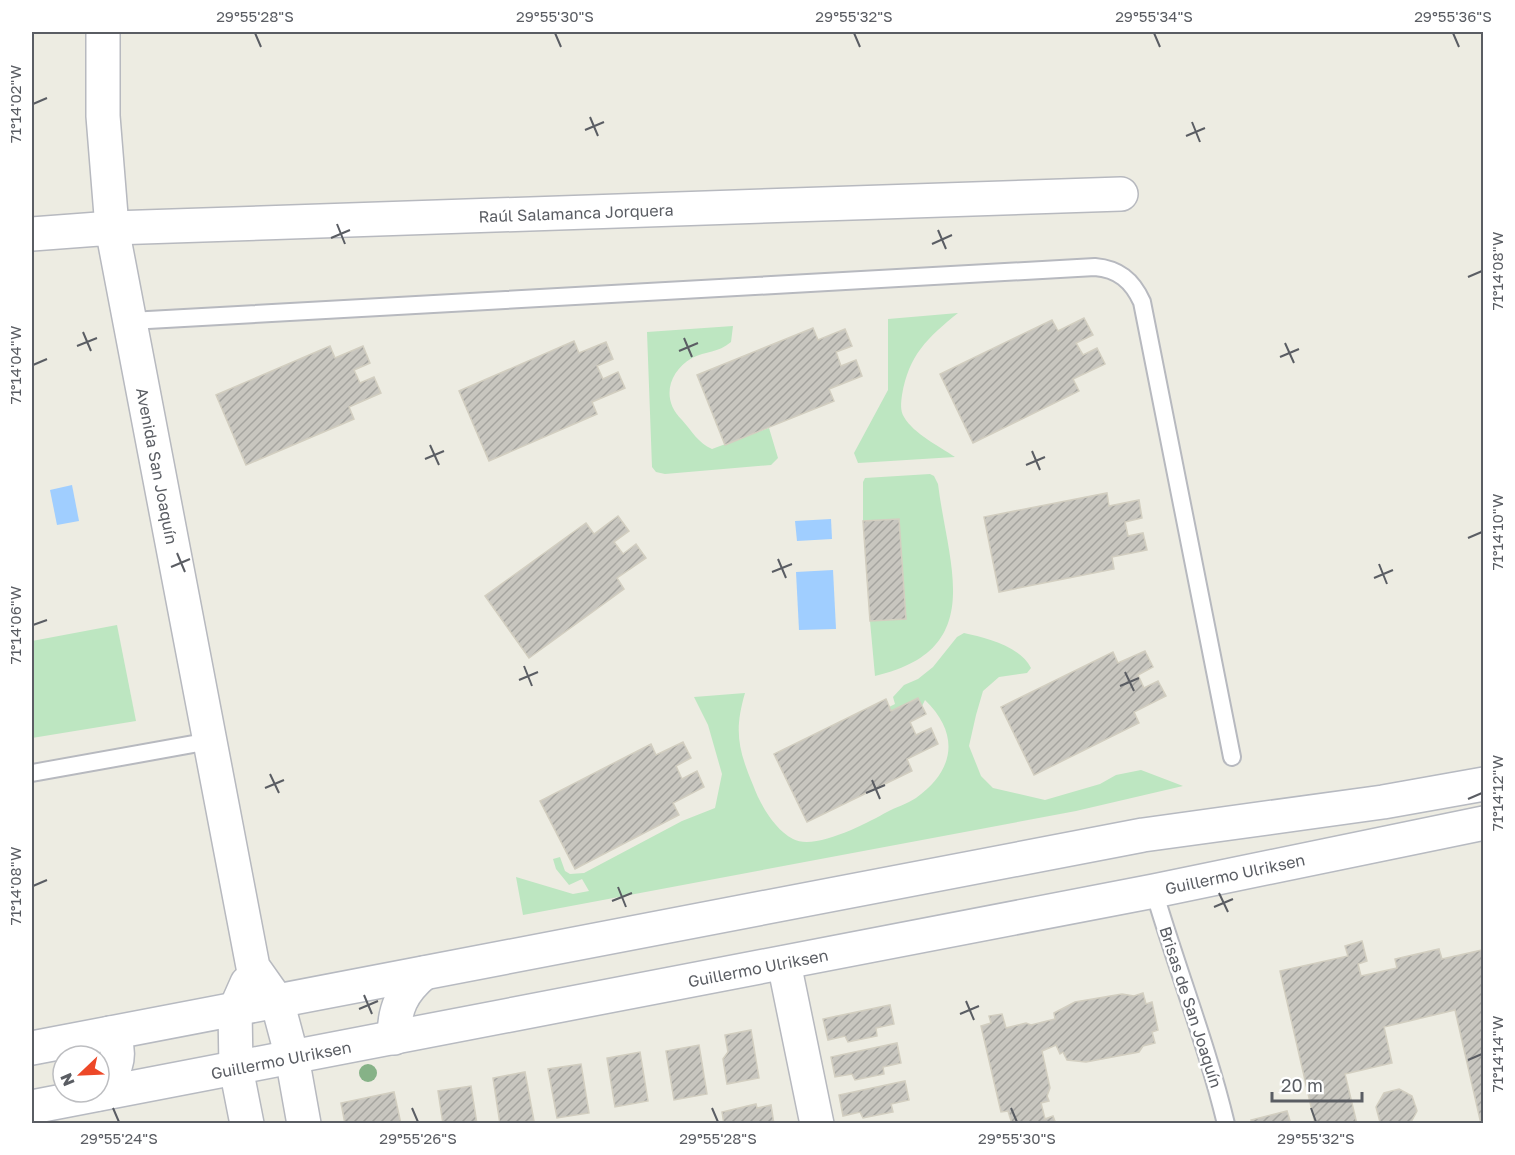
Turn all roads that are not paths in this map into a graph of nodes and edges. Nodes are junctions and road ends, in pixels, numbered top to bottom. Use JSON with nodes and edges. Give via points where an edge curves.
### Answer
{"nodes":[{"id":1,"x":103,"y":32,"type":"edge"},
{"id":2,"x":1121,"y":194,"type":"dead end"},
{"id":3,"x":112,"y":228,"type":"junction"},
{"id":4,"x":32,"y":234,"type":"edge"},
{"id":5,"x":130,"y":321,"type":"junction"},
{"id":6,"x":210,"y":741,"type":"junction"},
{"id":7,"x":1232,"y":757,"type":"dead end"},
{"id":8,"x":32,"y":773,"type":"edge"},
{"id":9,"x":1484,"y":784,"type":"edge"},
{"id":10,"x":1484,"y":824,"type":"edge"},
{"id":11,"x":1154,"y":891,"type":"junction"},
{"id":12,"x":784,"y":963,"type":"junction"},
{"id":13,"x":253,"y":967,"type":"junction"},
{"id":14,"x":424,"y":973,"type":"junction"},
{"id":15,"x":277,"y":1001,"type":"junction"},
{"id":16,"x":235,"y":1010,"type":"junction"},
{"id":17,"x":110,"y":1033,"type":"junction"},
{"id":18,"x":394,"y":1038,"type":"junction"},
{"id":19,"x":32,"y":1048,"type":"edge"},
{"id":20,"x":292,"y":1057,"type":"junction"},
{"id":21,"x":236,"y":1068,"type":"junction"},
{"id":22,"x":111,"y":1076,"type":"edge"},
{"id":23,"x":111,"y":1092,"type":"edge"},
{"id":24,"x":51,"y":1103,"type":"edge"},
{"id":25,"x":32,"y":1107,"type":"edge"},
{"id":26,"x":247,"y":1124,"type":"edge"},
{"id":27,"x":304,"y":1124,"type":"edge"},
{"id":28,"x":817,"y":1124,"type":"edge"},
{"id":29,"x":1226,"y":1124,"type":"edge"}],
"edges":[{"from":1,"to":3,"type":"main road","name":"Avenida San Joaquín","via":[[102,116]]},
{"from":2,"to":3,"type":"main road","name":"Raúl Salamanca Jorquera"},
{"from":3,"to":4,"type":"main road","name":"Raúl Salamanca Jorquera"},
{"from":3,"to":5,"type":"main road","name":"Avenida San Joaquín"},
{"from":5,"to":6,"type":"main road","name":"Avenida San Joaquín"},
{"from":5,"to":7,"type":"lane","via":[[1095,267],[1116,272],[1132,284],[1142,302]]},
{"from":6,"to":8,"type":"lane"},
{"from":6,"to":13,"type":"main road","name":"Avenida San Joaquín"},
{"from":9,"to":14,"type":"main road","via":[[1143,835]]},
{"from":10,"to":11,"type":"main road","name":"Guillermo Ulriksen"},
{"from":11,"to":12,"type":"main road","name":"Guillermo Ulriksen"},
{"from":11,"to":29,"type":"lane","name":"Brisas de San Joaquín","via":[[1209,1056]]},
{"from":12,"to":18,"type":"main road","name":"Guillermo Ulriksen"},
{"from":12,"to":28,"type":"main road"},
{"from":13,"to":15,"type":"main road"},
{"from":13,"to":16,"type":"main road"},
{"from":14,"to":15,"type":"main road"},
{"from":14,"to":18,"type":"main road","via":[[401,996]]},
{"from":15,"to":16,"type":"main road"},
{"from":15,"to":20,"type":"main road"},
{"from":16,"to":17,"type":"main road"},
{"from":16,"to":21,"type":"main road"},
{"from":17,"to":19,"type":"main road"},
{"from":17,"to":22,"type":"main road","via":[[117,1060]]},
{"from":18,"to":20,"type":"main road","name":"Guillermo Ulriksen"},
{"from":20,"to":21,"type":"main road","name":"Guillermo Ulriksen"},
{"from":20,"to":27,"type":"main road"},
{"from":21,"to":23,"type":"main road","name":"Guillermo Ulriksen"},
{"from":21,"to":26,"type":"main road"},
{"from":24,"to":25,"type":"main road","name":"Guillermo Ulriksen"}]}
